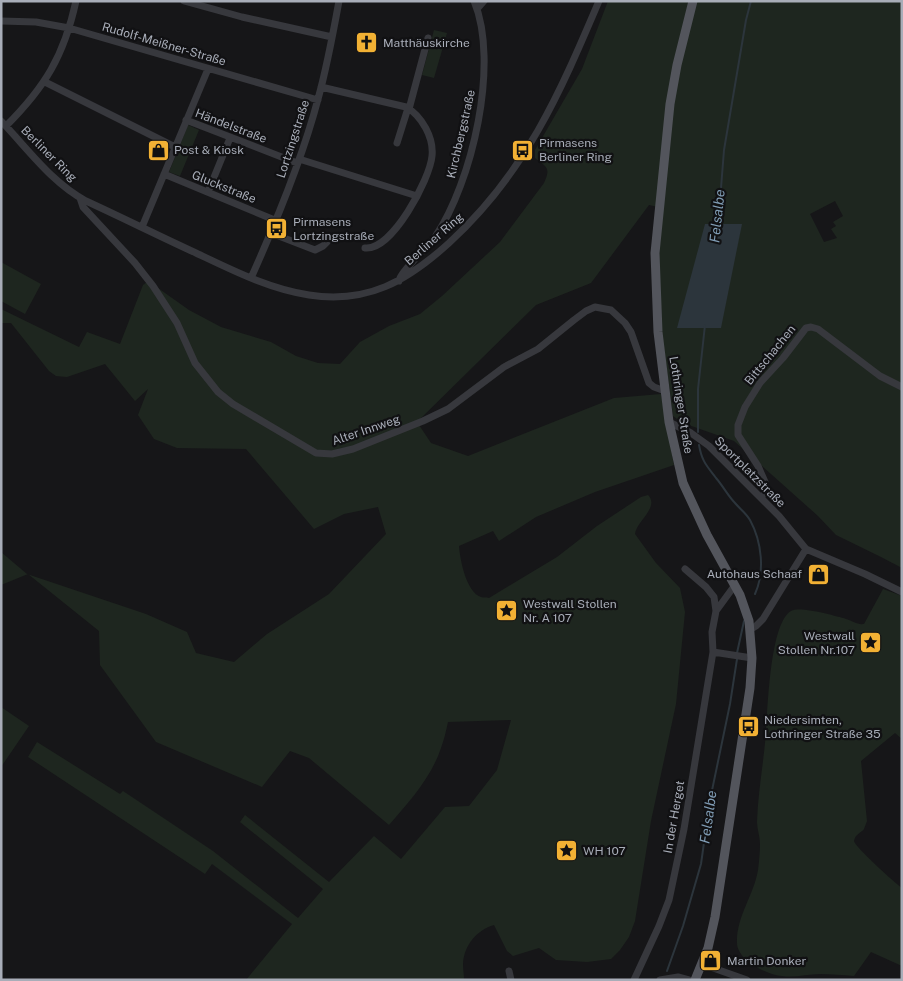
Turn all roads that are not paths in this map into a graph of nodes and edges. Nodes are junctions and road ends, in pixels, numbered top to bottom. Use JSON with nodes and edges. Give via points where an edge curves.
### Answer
{"nodes":[{"id":1,"x":76,"y":1,"type":"edge"},
{"id":2,"x":184,"y":1,"type":"edge"},
{"id":3,"x":339,"y":1,"type":"edge"},
{"id":4,"x":484,"y":1,"type":"edge"},
{"id":5,"x":599,"y":1,"type":"edge"},
{"id":6,"x":693,"y":1,"type":"edge"},
{"id":7,"x":197,"y":3,"type":"edge"},
{"id":8,"x":476,"y":5,"type":"edge"},
{"id":9,"x":1,"y":21,"type":"edge"},
{"id":10,"x":69,"y":28,"type":"junction"},
{"id":11,"x":332,"y":37,"type":"junction"},
{"id":12,"x":428,"y":38,"type":"dead end"},
{"id":13,"x":208,"y":69,"type":"junction"},
{"id":14,"x":45,"y":82,"type":"junction"},
{"id":15,"x":321,"y":87,"type":"junction"},
{"id":16,"x":318,"y":100,"type":"junction"},
{"id":17,"x":409,"y":109,"type":"junction"},
{"id":18,"x":186,"y":120,"type":"junction"},
{"id":19,"x":4,"y":124,"type":"edge"},
{"id":20,"x":230,"y":138,"type":"junction"},
{"id":21,"x":397,"y":143,"type":"dead end"},
{"id":22,"x":175,"y":147,"type":"junction"},
{"id":23,"x":298,"y":161,"type":"junction"},
{"id":24,"x":164,"y":174,"type":"junction"},
{"id":25,"x":208,"y":192,"type":"junction"},
{"id":26,"x":417,"y":196,"type":"junction"},
{"id":27,"x":80,"y":198,"type":"junction"},
{"id":28,"x":277,"y":221,"type":"junction"},
{"id":29,"x":142,"y":227,"type":"junction"},
{"id":30,"x":272,"y":233,"type":"junction"},
{"id":31,"x":435,"y":237,"type":"junction"},
{"id":32,"x":327,"y":242,"type":"dead end"},
{"id":33,"x":445,"y":247,"type":"junction"},
{"id":34,"x":365,"y":248,"type":"dead end"},
{"id":35,"x":251,"y":278,"type":"junction"},
{"id":36,"x":400,"y":281,"type":"junction"},
{"id":37,"x":902,"y":387,"type":"edge"},
{"id":38,"x":664,"y":391,"type":"junction"},
{"id":39,"x":669,"y":422,"type":"junction"},
{"id":40,"x":761,"y":498,"type":"junction"},
{"id":41,"x":806,"y":549,"type":"junction"},
{"id":42,"x":685,"y":569,"type":"dead end"},
{"id":43,"x":734,"y":585,"type":"junction"},
{"id":44,"x":902,"y":592,"type":"edge"},
{"id":45,"x":716,"y":611,"type":"junction"},
{"id":46,"x":751,"y":629,"type":"junction"},
{"id":47,"x":713,"y":652,"type":"junction"},
{"id":48,"x":752,"y":658,"type":"junction"},
{"id":49,"x":702,"y":964,"type":"junction"},
{"id":50,"x":509,"y":971,"type":"dead end"},
{"id":51,"x":511,"y":980,"type":"edge"},
{"id":52,"x":634,"y":980,"type":"edge"},
{"id":53,"x":660,"y":980,"type":"edge"},
{"id":54,"x":689,"y":980,"type":"edge"},
{"id":55,"x":696,"y":980,"type":"edge"},
{"id":56,"x":747,"y":980,"type":"edge"}],
"edges":[{"from":1,"to":10,"type":"street"},
{"from":2,"to":7,"type":"street"},
{"from":3,"to":11,"type":"street","name":"Lortzingstraße"},
{"from":4,"to":8,"type":"street"},
{"from":5,"to":33,"type":"street","name":"Berliner Ring","via":[[565,79],[528,149],[494,196]]},
{"from":6,"to":38,"type":"main road","name":"Lothringer Straße","via":[[673,82],[655,253]]},
{"from":7,"to":11,"type":"street"},
{"from":8,"to":31,"type":"street","name":"Kirchbergstraße","via":[[485,56],[479,116],[463,178]]},
{"from":9,"to":10,"type":"street","name":"Rudolf-Meißner-Straße","via":[[36,22]]},
{"from":10,"to":13,"type":"street","name":"Rudolf-Meißner-Straße"},
{"from":10,"to":14,"type":"street"},
{"from":11,"to":15,"type":"street","name":"Lortzingstraße"},
{"from":12,"to":17,"type":"street"},
{"from":13,"to":16,"type":"street","name":"Rudolf-Meißner-Straße"},
{"from":13,"to":18,"type":"street"},
{"from":14,"to":19,"type":"street","via":[[31,100]]},
{"from":14,"to":22,"type":"street"},
{"from":15,"to":16,"type":"street","name":"Lortzingstraße"},
{"from":15,"to":17,"type":"street"},
{"from":16,"to":23,"type":"street","name":"Lortzingstraße"},
{"from":17,"to":21,"type":"street"},
{"from":17,"to":26,"type":"street","via":[[426,129],[432,149],[431,163]]},
{"from":18,"to":20,"type":"street","name":"Händelstraße"},
{"from":18,"to":22,"type":"street"},
{"from":19,"to":27,"type":"street","name":"Berliner Ring","via":[[59,183]]},
{"from":20,"to":23,"type":"street","name":"Händelstraße"},
{"from":20,"to":25,"type":"street"},
{"from":22,"to":24,"type":"street"},
{"from":23,"to":26,"type":"street","name":"Händelstraße"},
{"from":23,"to":28,"type":"street","name":"Lortzingstraße"},
{"from":24,"to":25,"type":"street","name":"Gluckstraße"},
{"from":24,"to":29,"type":"street"},
{"from":25,"to":28,"type":"street","name":"Gluckstraße"},
{"from":26,"to":34,"type":"street","via":[[388,236],[378,245]]},
{"from":27,"to":29,"type":"street","name":"Berliner Ring"},
{"from":27,"to":38,"type":"street","name":"Alter Innweg","via":[[83,207],[136,263],[153,286],[174,317],[195,363],[218,392],[316,453],[332,454],[353,449],[448,409],[504,367],[538,350],[595,307],[611,310],[625,323],[649,383]]},
{"from":28,"to":30,"type":"street","name":"Lortzingstraße"},
{"from":29,"to":35,"type":"street","name":"Berliner Ring"},
{"from":30,"to":32,"type":"street","via":[[316,250]]},
{"from":30,"to":35,"type":"street","name":"Lortzingstraße"},
{"from":31,"to":33,"type":"street"},
{"from":31,"to":36,"type":"street","name":"Kirchbergstraße","via":[[402,273]]},
{"from":33,"to":36,"type":"street","name":"Berliner Ring"},
{"from":35,"to":36,"type":"street","name":"Berliner Ring","via":[[296,292],[333,297],[370,292]]},
{"from":37,"to":40,"type":"street","name":"Bittschachen","via":[[880,376],[818,329],[806,328],[760,383],[738,424],[738,435],[765,482],[766,491]]},
{"from":38,"to":39,"type":"main road","name":"Lothringer Straße"},
{"from":39,"to":40,"type":"street","name":"Sportplatzstraße","via":[[705,442]]},
{"from":39,"to":43,"type":"main road","name":"Lothringer Straße","via":[[687,493]]},
{"from":40,"to":41,"type":"street","name":"Sportplatzstraße"},
{"from":41,"to":44,"type":"street"},
{"from":41,"to":46,"type":"street","via":[[764,619]]},
{"from":42,"to":45,"type":"street","via":[[713,595]]},
{"from":43,"to":45,"type":"street","name":"In der Herget"},
{"from":43,"to":46,"type":"main road","name":"Lothringer Straße"},
{"from":45,"to":47,"type":"street","name":"In der Herget"},
{"from":46,"to":48,"type":"main road","name":"Lothringer Straße"},
{"from":47,"to":48,"type":"street"},
{"from":47,"to":52,"type":"street","name":"In der Herget","via":[[669,900]]},
{"from":48,"to":49,"type":"main road","name":"Lothringer Straße","via":[[718,902]]},
{"from":49,"to":55,"type":"main road","name":"Lothringer Straße"},
{"from":49,"to":56,"type":"street"},
{"from":50,"to":51,"type":"street"},
{"from":53,"to":54,"type":"street","via":[[678,977]]}]}
